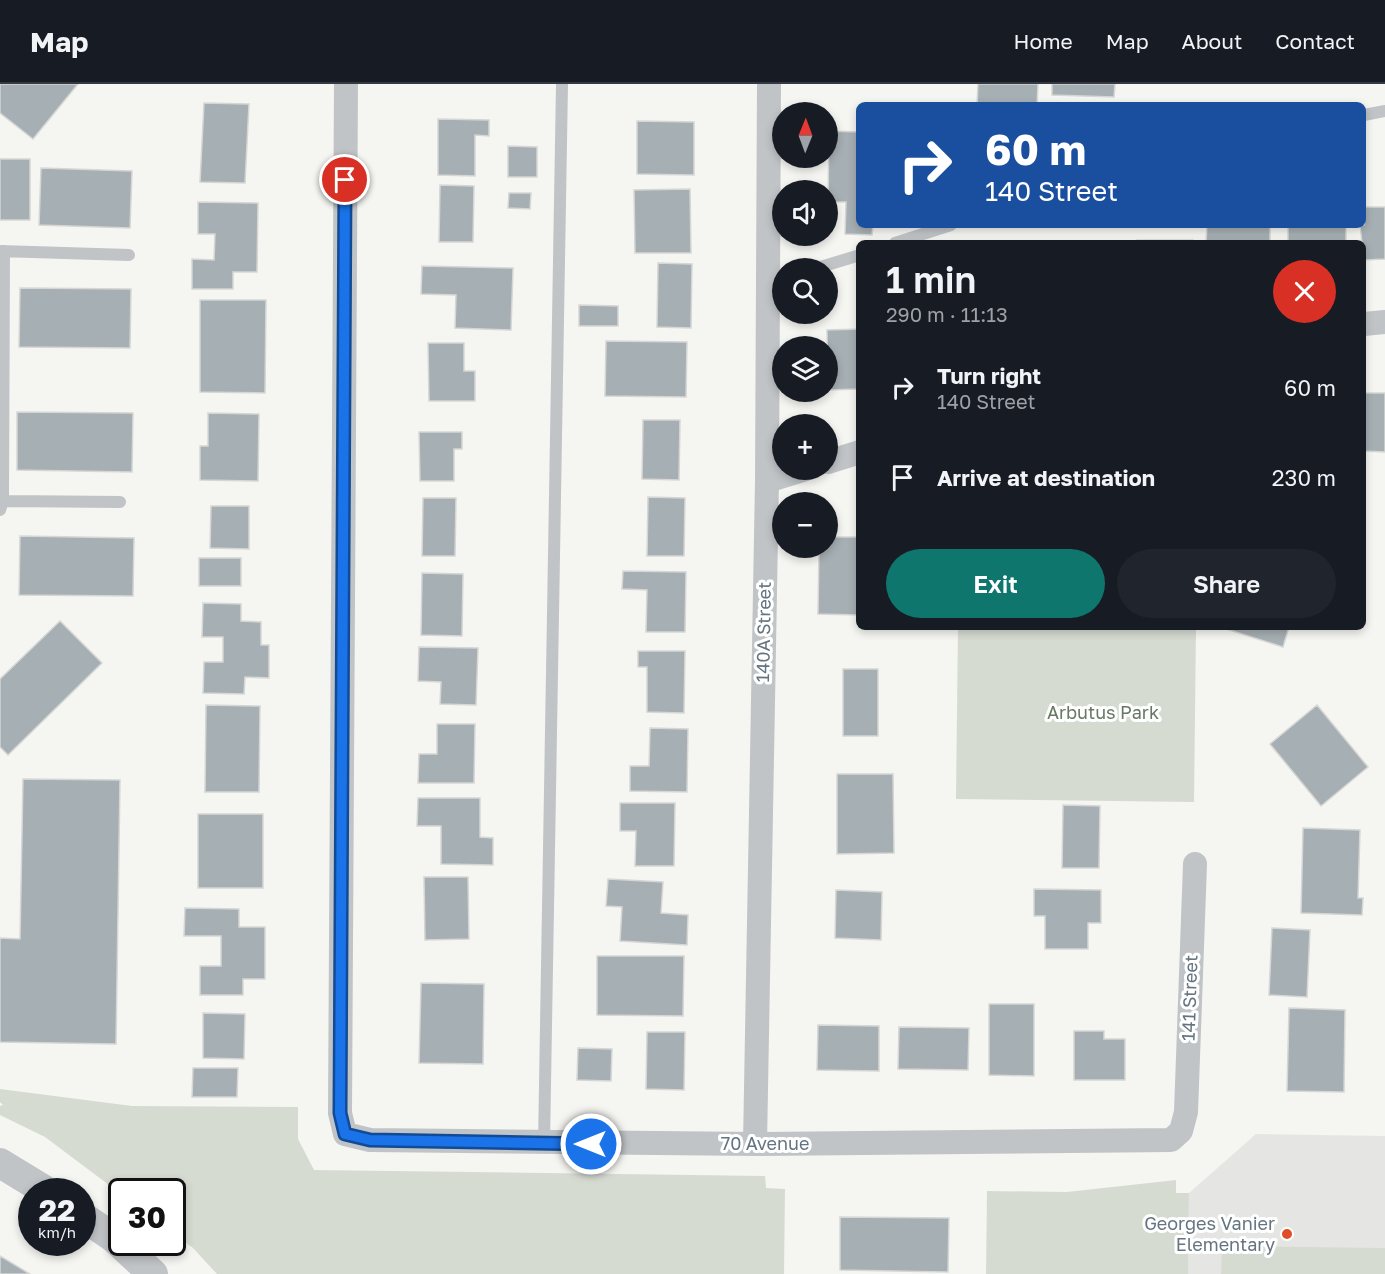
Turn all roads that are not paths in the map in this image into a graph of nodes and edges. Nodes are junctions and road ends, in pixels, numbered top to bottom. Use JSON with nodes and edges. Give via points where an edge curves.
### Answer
{"nodes":[{"id":1,"x":345,"y":84,"type":"edge"},
{"id":2,"x":562,"y":84,"type":"edge"},
{"id":3,"x":770,"y":84,"type":"edge"},
{"id":4,"x":1385,"y":111,"type":"edge"},
{"id":5,"x":1366,"y":115,"type":"edge"},
{"id":6,"x":942,"y":228,"type":"edge"},
{"id":7,"x":904,"y":240,"type":"edge"},
{"id":8,"x":2,"y":251,"type":"edge"},
{"id":9,"x":129,"y":255,"type":"dead end"},
{"id":10,"x":856,"y":256,"type":"edge"},
{"id":11,"x":775,"y":258,"type":"edge"},
{"id":12,"x":838,"y":262,"type":"edge"},
{"id":13,"x":1385,"y":322,"type":"edge"},
{"id":14,"x":774,"y":324,"type":"edge"},
{"id":15,"x":1366,"y":324,"type":"edge"},
{"id":16,"x":856,"y":453,"type":"edge"},
{"id":17,"x":838,"y":459,"type":"edge"},
{"id":18,"x":772,"y":479,"type":"edge"},
{"id":19,"x":767,"y":481,"type":"junction"},
{"id":20,"x":120,"y":502,"type":"dead end"},
{"id":21,"x":2,"y":505,"type":"edge"},
{"id":22,"x":1194,"y":864,"type":"dead end"},
{"id":23,"x":1181,"y":1131,"type":"joint"},
{"id":24,"x":544,"y":1144,"type":"junction"},
{"id":25,"x":755,"y":1144,"type":"junction"},
{"id":26,"x":0,"y":1163,"type":"edge"},
{"id":27,"x":25,"y":1178,"type":"edge"},
{"id":28,"x":96,"y":1226,"type":"edge"},
{"id":29,"x":153,"y":1274,"type":"edge"}],
"edges":[{"from":1,"to":24,"type":"street","name":"70 Avenue","via":[[340,1113],[345,1134],[370,1140]]},
{"from":2,"to":24,"type":"lane"},
{"from":3,"to":11,"type":"street","name":"140A Street"},
{"from":4,"to":5,"type":"lane"},
{"from":6,"to":7,"type":"lane"},
{"from":8,"to":9,"type":"lane"},
{"from":8,"to":21,"type":"lane"},
{"from":10,"to":12,"type":"lane"},
{"from":13,"to":15,"type":"street"},
{"from":14,"to":19,"type":"street","name":"140A Street"},
{"from":16,"to":17,"type":"street"},
{"from":18,"to":19,"type":"street"},
{"from":19,"to":25,"type":"street","name":"140A Street"},
{"from":20,"to":21,"type":"lane"},
{"from":22,"to":23,"type":"street","name":"141 Street","via":[[1186,1112]]},
{"from":23,"to":25,"type":"street","name":"70 Avenue","via":[[1171,1140],[1157,1142]]},
{"from":24,"to":25,"type":"street","name":"70 Avenue"},
{"from":26,"to":27,"type":"street"},
{"from":28,"to":29,"type":"street"}]}
